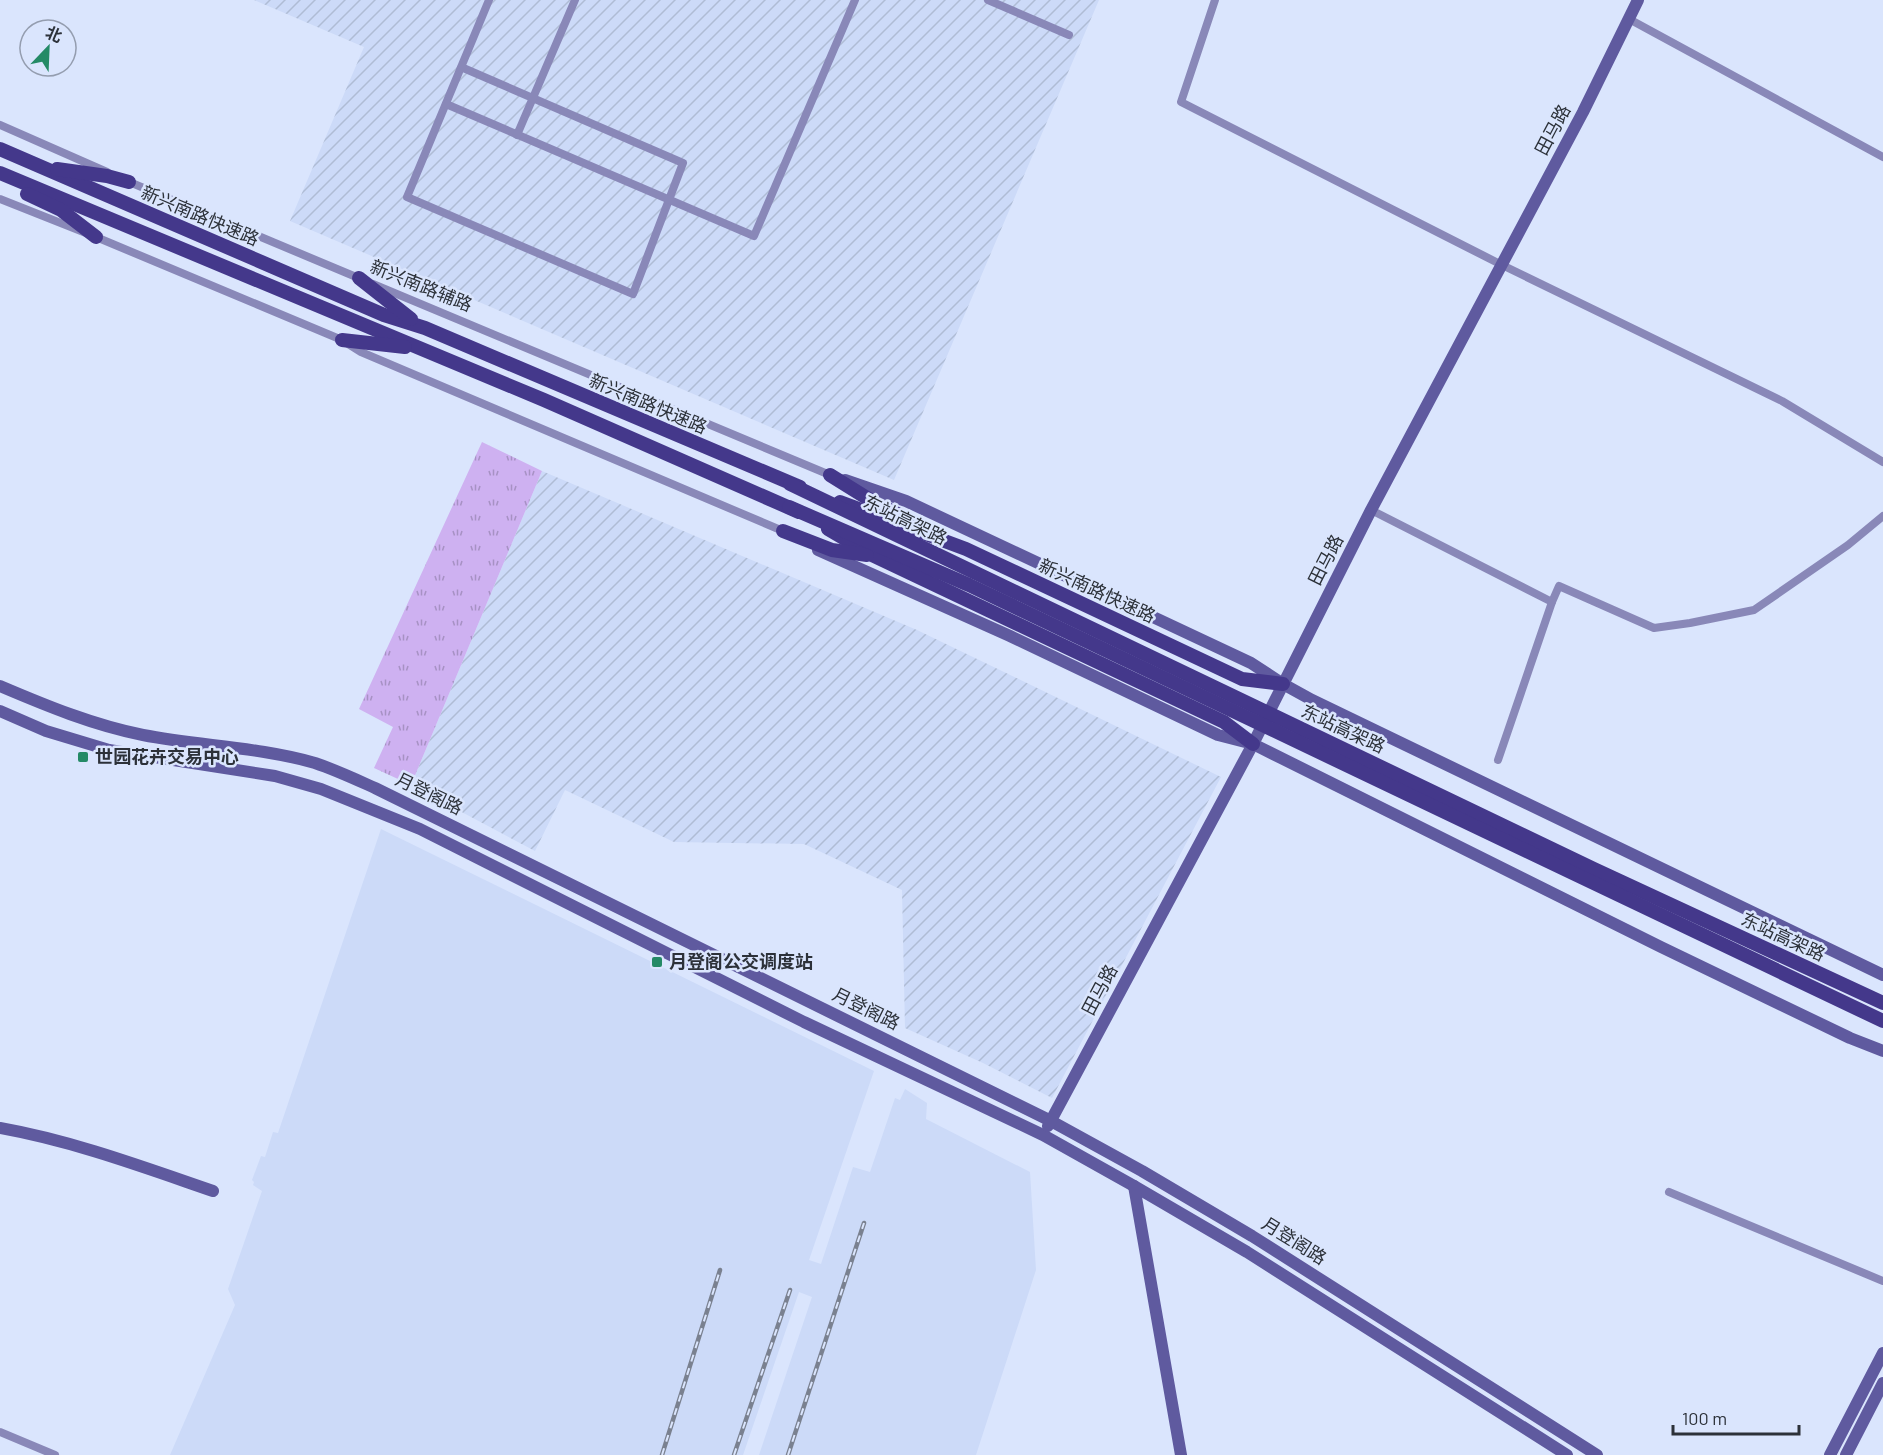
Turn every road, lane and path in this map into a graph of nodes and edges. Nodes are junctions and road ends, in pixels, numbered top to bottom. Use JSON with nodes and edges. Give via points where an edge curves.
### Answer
{"nodes":[{"id":1,"x":489,"y":0,"type":"edge"},
{"id":2,"x":575,"y":0,"type":"edge"},
{"id":3,"x":855,"y":0,"type":"edge"},
{"id":4,"x":988,"y":0,"type":"edge"},
{"id":5,"x":1215,"y":0,"type":"edge"},
{"id":6,"x":1638,"y":0,"type":"edge"},
{"id":7,"x":1629,"y":19,"type":"junction"},
{"id":8,"x":1069,"y":35,"type":"dead end"},
{"id":9,"x":461,"y":67,"type":"junction"},
{"id":10,"x":533,"y":98,"type":"junction"},
{"id":11,"x":446,"y":104,"type":"junction"},
{"id":12,"x":0,"y":125,"type":"edge"},
{"id":13,"x":518,"y":135,"type":"junction"},
{"id":14,"x":0,"y":149,"type":"edge"},
{"id":15,"x":1883,"y":157,"type":"edge"},
{"id":16,"x":44,"y":168,"type":"junction"},
{"id":17,"x":0,"y":173,"type":"edge"},
{"id":18,"x":0,"y":182,"type":"edge"},
{"id":19,"x":129,"y":182,"type":"junction"},
{"id":20,"x":0,"y":199,"type":"edge"},
{"id":21,"x":42,"y":200,"type":"junction"},
{"id":22,"x":669,"y":200,"type":"junction"},
{"id":23,"x":96,"y":237,"type":"junction"},
{"id":24,"x":1502,"y":265,"type":"junction"},
{"id":25,"x":359,"y":279,"type":"junction"},
{"id":26,"x":426,"y":328,"type":"junction"},
{"id":27,"x":342,"y":340,"type":"junction"},
{"id":28,"x":421,"y":349,"type":"junction"},
{"id":29,"x":1883,"y":462,"type":"edge"},
{"id":30,"x":830,"y":475,"type":"junction"},
{"id":31,"x":790,"y":484,"type":"junction"},
{"id":32,"x":789,"y":507,"type":"junction"},
{"id":33,"x":1371,"y":510,"type":"junction"},
{"id":34,"x":1883,"y":516,"type":"edge"},
{"id":35,"x":783,"y":531,"type":"junction"},
{"id":36,"x":966,"y":549,"type":"junction"},
{"id":37,"x":873,"y":556,"type":"junction"},
{"id":38,"x":1552,"y":602,"type":"junction"},
{"id":39,"x":1283,"y":684,"type":"junction"},
{"id":40,"x":0,"y":686,"type":"edge"},
{"id":41,"x":0,"y":711,"type":"edge"},
{"id":42,"x":1253,"y":744,"type":"junction"},
{"id":43,"x":1498,"y":760,"type":"dead end"},
{"id":44,"x":1883,"y":975,"type":"edge"},
{"id":45,"x":1883,"y":1003,"type":"edge"},
{"id":46,"x":1883,"y":1021,"type":"edge"},
{"id":47,"x":1883,"y":1051,"type":"edge"},
{"id":48,"x":1051,"y":1121,"type":"junction"},
{"id":49,"x":0,"y":1128,"type":"edge"},
{"id":50,"x":1043,"y":1135,"type":"junction"},
{"id":51,"x":1134,"y":1186,"type":"junction"},
{"id":52,"x":213,"y":1191,"type":"dead end"},
{"id":53,"x":1669,"y":1192,"type":"dead end"},
{"id":54,"x":1883,"y":1281,"type":"edge"},
{"id":55,"x":1883,"y":1353,"type":"edge"},
{"id":56,"x":1883,"y":1383,"type":"edge"},
{"id":57,"x":0,"y":1432,"type":"edge"},
{"id":58,"x":55,"y":1455,"type":"edge"},
{"id":59,"x":1181,"y":1455,"type":"edge"},
{"id":60,"x":1567,"y":1455,"type":"edge"},
{"id":61,"x":1597,"y":1455,"type":"edge"},
{"id":62,"x":1830,"y":1455,"type":"edge"},
{"id":63,"x":1846,"y":1455,"type":"edge"}],
"edges":[{"from":1,"to":9,"type":"street"},
{"from":2,"to":10,"type":"street"},
{"from":3,"to":22,"type":"street","via":[[754,236]]},
{"from":4,"to":8,"type":"street"},
{"from":5,"to":24,"type":"street","via":[[1181,102]]},
{"from":6,"to":7,"type":"main road","name":"田马路"},
{"from":7,"to":15,"type":"street"},
{"from":7,"to":24,"type":"main road","name":"田马路"},
{"from":9,"to":10,"type":"street"},
{"from":9,"to":11,"type":"street"},
{"from":10,"to":13,"type":"street"},
{"from":10,"to":22,"type":"street","via":[[683,163]]},
{"from":11,"to":13,"type":"street"},
{"from":11,"to":22,"type":"street","via":[[407,197],[633,294]]},
{"from":12,"to":19,"type":"street","name":"新兴南路辅路"},
{"from":13,"to":22,"type":"street"},
{"from":14,"to":16,"type":"main road","name":"新兴南路快速路"},
{"from":16,"to":19,"type":"main road","via":[[89,172]]},
{"from":16,"to":26,"type":"main road","name":"新兴南路快速路","via":[[384,315]]},
{"from":17,"to":21,"type":"main road"},
{"from":17,"to":28,"type":"main road","name":"新兴南路快速路"},
{"from":18,"to":21,"type":"main road"},
{"from":19,"to":25,"type":"street","name":"新兴南路辅路"},
{"from":20,"to":23,"type":"street"},
{"from":21,"to":23,"type":"main road"},
{"from":23,"to":27,"type":"street"},
{"from":24,"to":29,"type":"street","via":[[1782,401]]},
{"from":24,"to":33,"type":"main road","name":"田马路"},
{"from":25,"to":26,"type":"main road"},
{"from":25,"to":30,"type":"street","name":"新兴南路辅路"},
{"from":26,"to":31,"type":"main road","name":"新兴南路快速路"},
{"from":27,"to":28,"type":"main road"},
{"from":27,"to":35,"type":"street","via":[[361,352]]},
{"from":28,"to":32,"type":"main road","name":"新兴南路快速路"},
{"from":30,"to":36,"type":"main road","via":[[875,503]]},
{"from":30,"to":39,"type":"main road","via":[[906,501],[1251,663]]},
{"from":31,"to":36,"type":"main road","name":"新兴南路快速路"},
{"from":31,"to":45,"type":"main road","name":"东站高架路","bridge":true,"via":[[1583,864]]},
{"from":32,"to":37,"type":"main road","name":"新兴南路快速路"},
{"from":32,"to":46,"type":"main road","name":"东站高架路","bridge":true,"via":[[969,585]]},
{"from":33,"to":38,"type":"street"},
{"from":33,"to":39,"type":"main road","name":"田马路"},
{"from":34,"to":38,"type":"street","via":[[1754,610],[1654,628],[1559,586]]},
{"from":35,"to":37,"type":"main road","via":[[832,550]]},
{"from":35,"to":42,"type":"main road","via":[[1218,735]]},
{"from":36,"to":39,"type":"main road","name":"新兴南路快速路","via":[[1242,679]]},
{"from":37,"to":42,"type":"main road","name":"新兴南路快速路","via":[[1224,722]]},
{"from":38,"to":43,"type":"street"},
{"from":39,"to":42,"type":"main road","name":"田马路"},
{"from":39,"to":44,"type":"main road"},
{"from":40,"to":48,"type":"main road","name":"月登阁路","via":[[54,709],[142,735],[299,760],[347,775]]},
{"from":41,"to":50,"type":"main road","name":"月登阁路","via":[[46,731],[109,750],[275,776],[366,807]]},
{"from":42,"to":47,"type":"main road","via":[[1650,941]]},
{"from":42,"to":48,"type":"main road","name":"田马路"},
{"from":48,"to":50,"type":"main road","name":"田马路"},
{"from":48,"to":61,"type":"main road","name":"月登阁路","via":[[1252,1236]]},
{"from":49,"to":52,"type":"main road","via":[[95,1151]]},
{"from":50,"to":51,"type":"main road","name":"月登阁路"},
{"from":51,"to":59,"type":"main road"},
{"from":51,"to":60,"type":"main road","name":"月登阁路","via":[[1247,1252]]},
{"from":53,"to":54,"type":"street"},
{"from":55,"to":62,"type":"main road"},
{"from":56,"to":63,"type":"main road"},
{"from":57,"to":58,"type":"street"}]}
